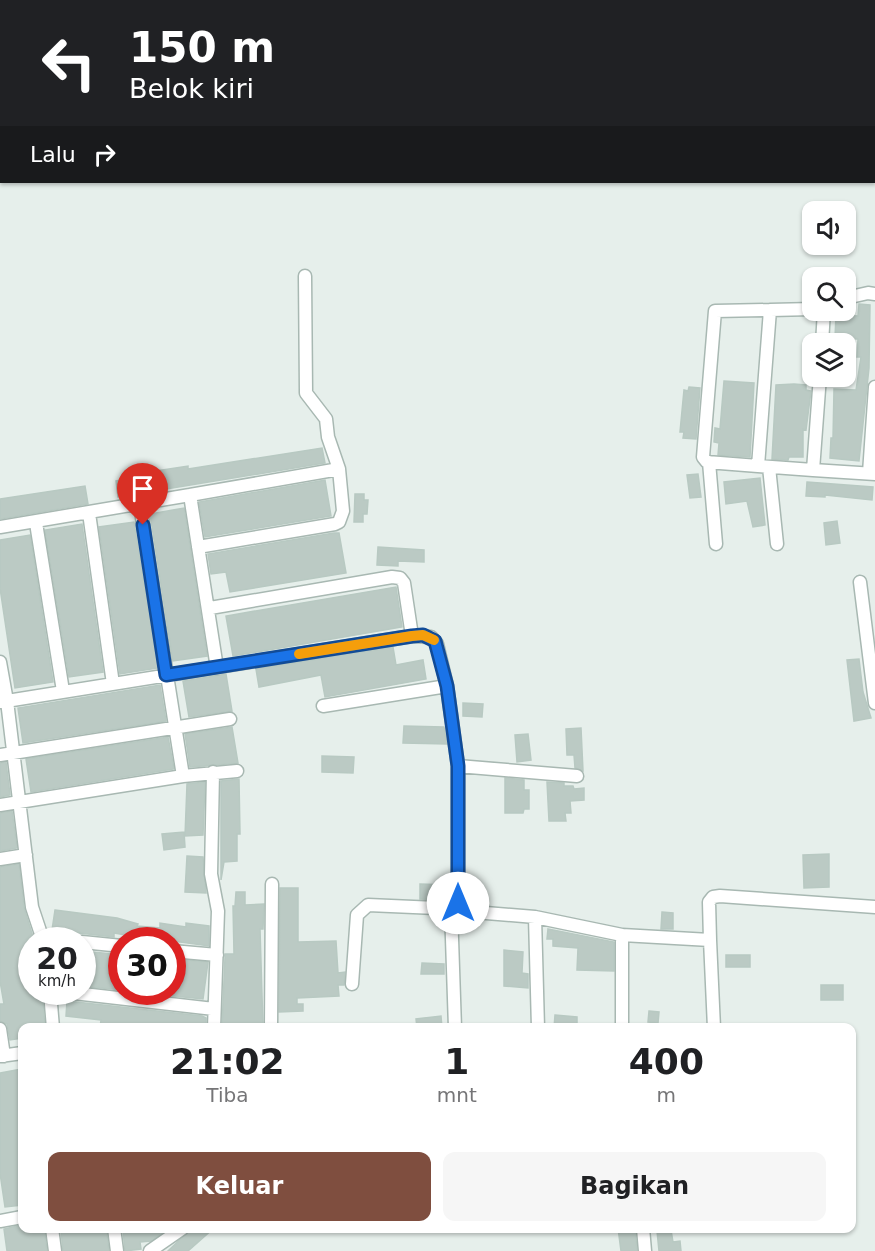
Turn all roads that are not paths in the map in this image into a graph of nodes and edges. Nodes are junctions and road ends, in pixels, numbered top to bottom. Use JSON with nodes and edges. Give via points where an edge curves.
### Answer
{"nodes":[{"id":1,"x":305,"y":276,"type":"dead end"},
{"id":2,"x":875,"y":294,"type":"edge"},
{"id":3,"x":856,"y":296,"type":"edge"},
{"id":4,"x":802,"y":309,"type":"edge"},
{"id":5,"x":770,"y":310,"type":"junction"},
{"id":6,"x":819,"y":387,"type":"edge"},
{"id":7,"x":875,"y":387,"type":"edge"},
{"id":8,"x":709,"y":462,"type":"junction"},
{"id":9,"x":764,"y":467,"type":"junction"},
{"id":10,"x":339,"y":469,"type":"junction"},
{"id":11,"x":813,"y":470,"type":"junction"},
{"id":12,"x":872,"y":473,"type":"edge"},
{"id":13,"x":190,"y":495,"type":"junction"},
{"id":14,"x":140,"y":505,"type":"junction"},
{"id":15,"x":89,"y":513,"type":"junction"},
{"id":16,"x":36,"y":523,"type":"junction"},
{"id":17,"x":0,"y":527,"type":"edge"},
{"id":18,"x":716,"y":544,"type":"dead end"},
{"id":19,"x":777,"y":544,"type":"dead end"},
{"id":20,"x":198,"y":547,"type":"junction"},
{"id":21,"x":860,"y":582,"type":"dead end"},
{"id":22,"x":210,"y":608,"type":"junction"},
{"id":23,"x":412,"y":636,"type":"junction"},
{"id":24,"x":872,"y":652,"type":"edge"},
{"id":25,"x":0,"y":662,"type":"edge"},
{"id":26,"x":217,"y":668,"type":"junction"},
{"id":27,"x":166,"y":675,"type":"junction"},
{"id":28,"x":113,"y":684,"type":"junction"},
{"id":29,"x":447,"y":686,"type":"junction"},
{"id":30,"x":63,"y":691,"type":"junction"},
{"id":31,"x":4,"y":702,"type":"edge"},
{"id":32,"x":875,"y":703,"type":"edge"},
{"id":33,"x":323,"y":706,"type":"dead end"},
{"id":34,"x":230,"y":719,"type":"dead end"},
{"id":35,"x":175,"y":726,"type":"junction"},
{"id":36,"x":14,"y":753,"type":"junction"},
{"id":37,"x":0,"y":755,"type":"edge"},
{"id":38,"x":458,"y":766,"type":"junction"},
{"id":39,"x":237,"y":771,"type":"dead end"},
{"id":40,"x":213,"y":772,"type":"junction"},
{"id":41,"x":183,"y":776,"type":"junction"},
{"id":42,"x":577,"y":776,"type":"dead end"},
{"id":43,"x":20,"y":801,"type":"junction"},
{"id":44,"x":0,"y":805,"type":"edge"},
{"id":45,"x":26,"y":855,"type":"junction"},
{"id":46,"x":0,"y":859,"type":"edge"},
{"id":47,"x":272,"y":884,"type":"dead end"},
{"id":48,"x":875,"y":907,"type":"edge"},
{"id":49,"x":455,"y":909,"type":"junction"},
{"id":50,"x":535,"y":917,"type":"junction"},
{"id":51,"x":39,"y":927,"type":"edge"},
{"id":52,"x":622,"y":935,"type":"junction"},
{"id":53,"x":711,"y":940,"type":"junction"},
{"id":54,"x":186,"y":952,"type":"edge"},
{"id":55,"x":217,"y":955,"type":"junction"},
{"id":56,"x":352,"y":984,"type":"dead end"},
{"id":57,"x":96,"y":996,"type":"edge"},
{"id":58,"x":51,"y":1005,"type":"edge"},
{"id":59,"x":214,"y":1009,"type":"junction"},
{"id":60,"x":52,"y":1023,"type":"edge"},
{"id":61,"x":214,"y":1023,"type":"edge"},
{"id":62,"x":271,"y":1023,"type":"edge"},
{"id":63,"x":456,"y":1023,"type":"edge"},
{"id":64,"x":538,"y":1023,"type":"edge"},
{"id":65,"x":622,"y":1023,"type":"edge"},
{"id":66,"x":714,"y":1023,"type":"edge"},
{"id":67,"x":0,"y":1029,"type":"edge"},
{"id":68,"x":18,"y":1054,"type":"edge"},
{"id":69,"x":2,"y":1056,"type":"edge"},
{"id":70,"x":18,"y":1218,"type":"edge"},
{"id":71,"x":0,"y":1221,"type":"edge"},
{"id":72,"x":53,"y":1233,"type":"edge"},
{"id":73,"x":115,"y":1233,"type":"edge"},
{"id":74,"x":173,"y":1233,"type":"edge"},
{"id":75,"x":643,"y":1233,"type":"edge"},
{"id":76,"x":55,"y":1251,"type":"edge"},
{"id":77,"x":117,"y":1251,"type":"edge"},
{"id":78,"x":150,"y":1251,"type":"edge"},
{"id":79,"x":645,"y":1251,"type":"edge"}],
"edges":[{"from":1,"to":10,"type":"street","via":[[306,393],[326,419]]},
{"from":2,"to":3,"type":"street"},
{"from":4,"to":5,"type":"street"},
{"from":5,"to":8,"type":"street","via":[[715,311],[703,457]]},
{"from":5,"to":9,"type":"street"},
{"from":6,"to":11,"type":"street"},
{"from":7,"to":12,"type":"street"},
{"from":8,"to":9,"type":"street"},
{"from":8,"to":18,"type":"street"},
{"from":9,"to":11,"type":"street"},
{"from":9,"to":19,"type":"street"},
{"from":10,"to":13,"type":"street"},
{"from":10,"to":20,"type":"street","via":[[343,511],[339,522]]},
{"from":11,"to":12,"type":"street"},
{"from":13,"to":14,"type":"street"},
{"from":13,"to":20,"type":"street"},
{"from":14,"to":15,"type":"street"},
{"from":14,"to":27,"type":"street"},
{"from":15,"to":16,"type":"street"},
{"from":15,"to":28,"type":"street"},
{"from":16,"to":17,"type":"street"},
{"from":16,"to":30,"type":"street"},
{"from":20,"to":22,"type":"street"},
{"from":21,"to":24,"type":"street"},
{"from":22,"to":23,"type":"street","via":[[400,578]]},
{"from":22,"to":26,"type":"street"},
{"from":23,"to":26,"type":"street"},
{"from":23,"to":29,"type":"street","via":[[423,635],[435,641]]},
{"from":24,"to":32,"type":"street"},
{"from":25,"to":31,"type":"street"},
{"from":26,"to":27,"type":"street"},
{"from":27,"to":28,"type":"street"},
{"from":27,"to":35,"type":"street"},
{"from":28,"to":30,"type":"street"},
{"from":29,"to":33,"type":"street"},
{"from":29,"to":38,"type":"street"},
{"from":30,"to":31,"type":"street"},
{"from":31,"to":36,"type":"street"},
{"from":34,"to":35,"type":"street"},
{"from":35,"to":36,"type":"street"},
{"from":35,"to":41,"type":"street"},
{"from":36,"to":37,"type":"street"},
{"from":36,"to":43,"type":"street"},
{"from":38,"to":42,"type":"street"},
{"from":38,"to":49,"type":"street"},
{"from":39,"to":40,"type":"street"},
{"from":40,"to":41,"type":"street"},
{"from":40,"to":55,"type":"street","via":[[211,874],[218,911]]},
{"from":41,"to":43,"type":"street"},
{"from":43,"to":44,"type":"street"},
{"from":43,"to":45,"type":"street"},
{"from":45,"to":46,"type":"street"},
{"from":45,"to":51,"type":"street","via":[[32,907]]},
{"from":47,"to":62,"type":"street"},
{"from":48,"to":53,"type":"street","via":[[713,897],[709,902]]},
{"from":49,"to":50,"type":"street"},
{"from":49,"to":56,"type":"street","via":[[368,905],[361,909],[357,915]]},
{"from":49,"to":63,"type":"street"},
{"from":50,"to":52,"type":"street"},
{"from":50,"to":64,"type":"street"},
{"from":52,"to":53,"type":"street"},
{"from":52,"to":65,"type":"street"},
{"from":53,"to":66,"type":"street"},
{"from":54,"to":55,"type":"street"},
{"from":55,"to":59,"type":"street"},
{"from":57,"to":59,"type":"street"},
{"from":58,"to":60,"type":"street"},
{"from":59,"to":61,"type":"street"},
{"from":67,"to":69,"type":"street"},
{"from":68,"to":69,"type":"street"},
{"from":70,"to":71,"type":"street"},
{"from":72,"to":76,"type":"street"},
{"from":73,"to":77,"type":"street"},
{"from":74,"to":78,"type":"street"},
{"from":75,"to":79,"type":"street"}]}
